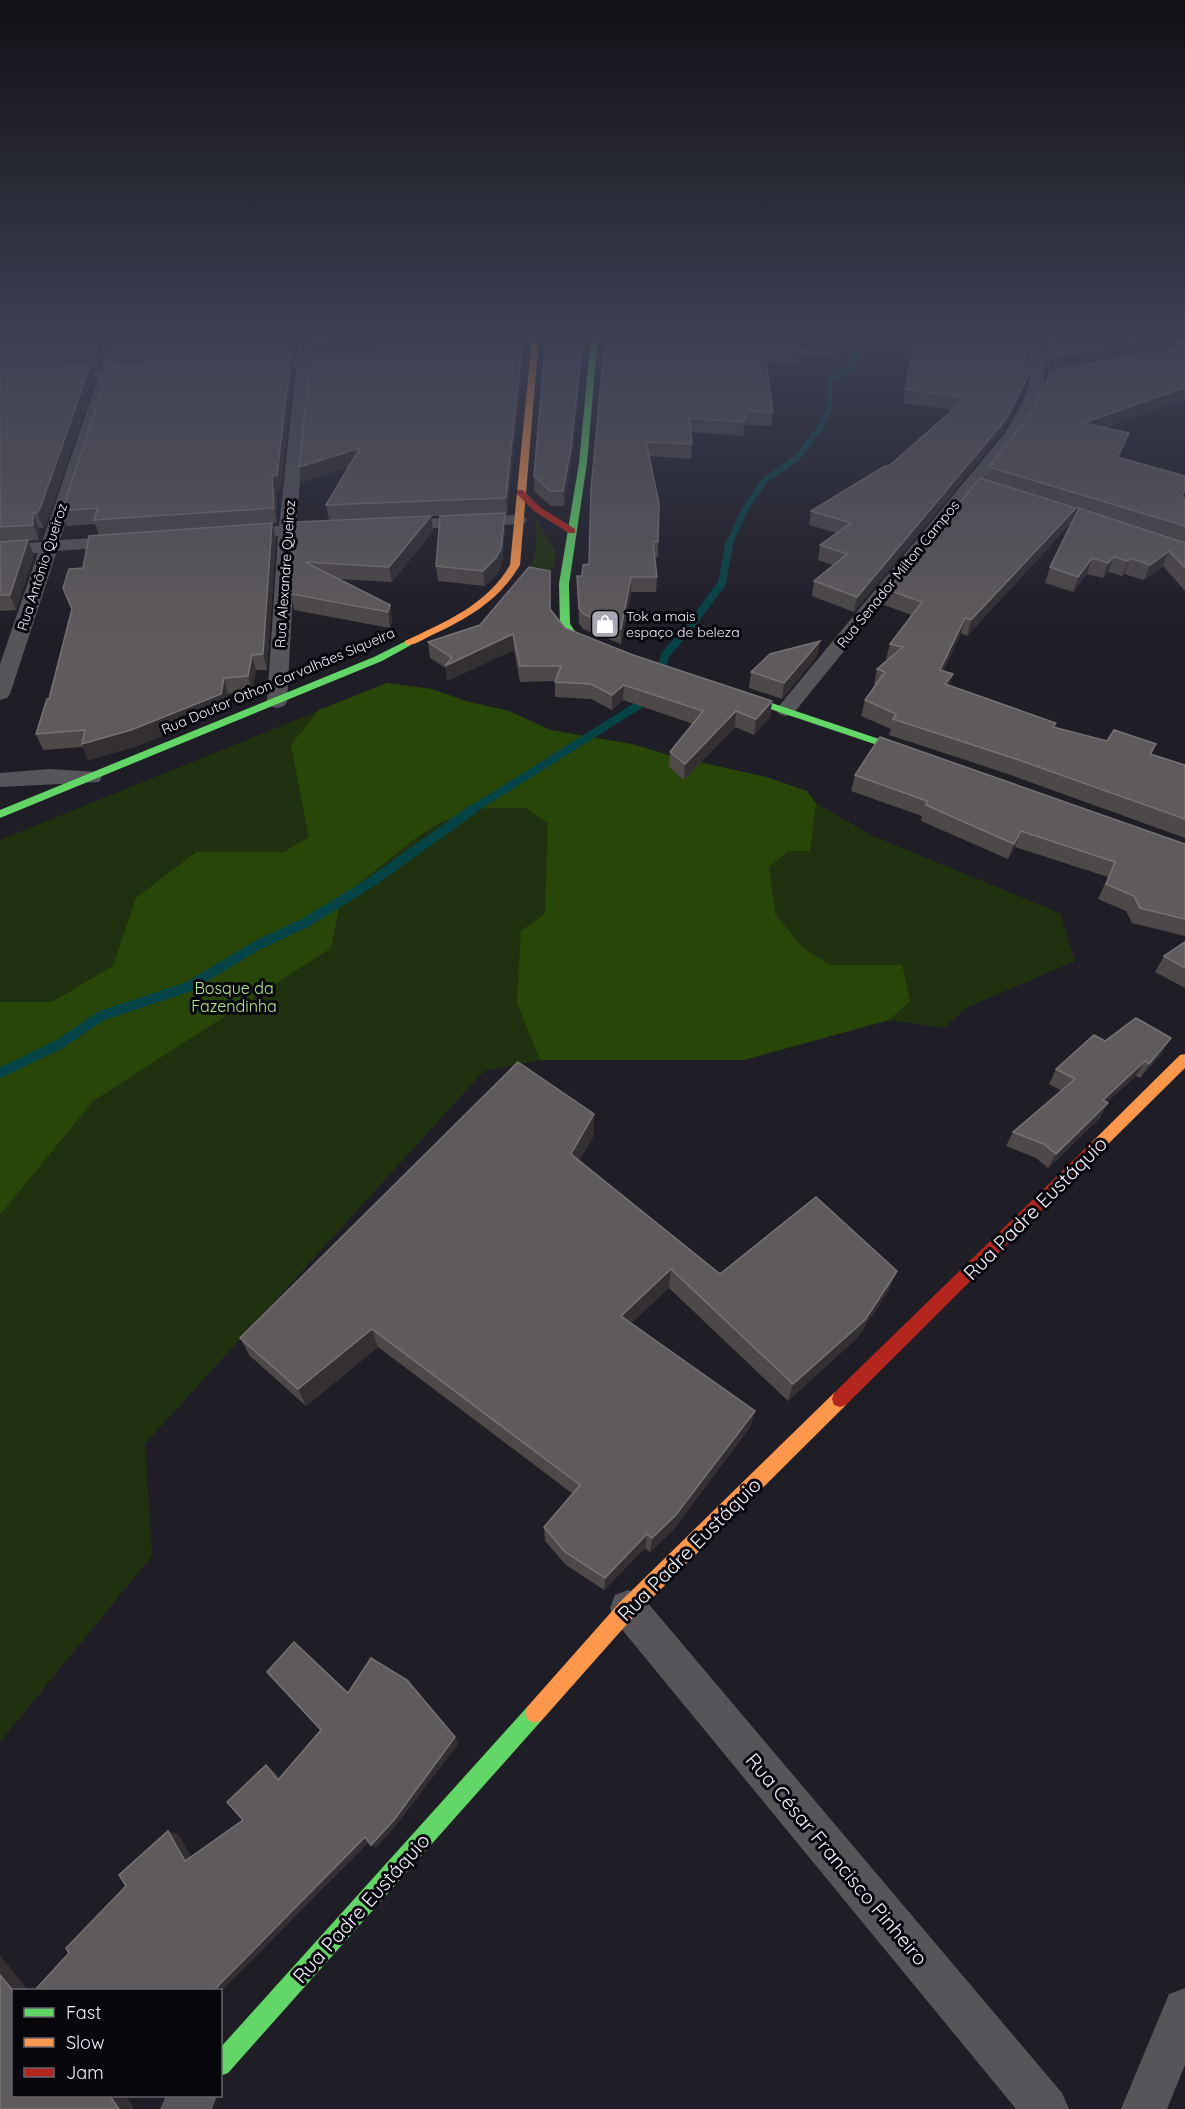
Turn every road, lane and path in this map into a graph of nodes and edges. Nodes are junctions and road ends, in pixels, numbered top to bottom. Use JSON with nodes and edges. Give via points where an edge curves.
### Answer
{"nodes":[{"id":1,"x":85,"y":435,"type":"edge"},
{"id":2,"x":297,"y":435,"type":"edge"},
{"id":3,"x":525,"y":435,"type":"edge"},
{"id":4,"x":587,"y":435,"type":"edge"},
{"id":5,"x":1010,"y":435,"type":"edge"},
{"id":6,"x":520,"y":492,"type":"junction"},
{"id":7,"x":518,"y":520,"type":"junction"},
{"id":8,"x":379,"y":526,"type":"edge"},
{"id":9,"x":345,"y":528,"type":"edge"},
{"id":10,"x":287,"y":530,"type":"junction"},
{"id":11,"x":572,"y":531,"type":"junction"},
{"id":12,"x":216,"y":535,"type":"edge"},
{"id":13,"x":144,"y":540,"type":"edge"},
{"id":14,"x":49,"y":546,"type":"junction"},
{"id":15,"x":0,"y":550,"type":"edge"},
{"id":16,"x":622,"y":656,"type":"edge"},
{"id":17,"x":720,"y":688,"type":"edge"},
{"id":18,"x":0,"y":694,"type":"edge"},
{"id":19,"x":277,"y":702,"type":"junction"},
{"id":20,"x":786,"y":710,"type":"junction"},
{"id":21,"x":931,"y":760,"type":"edge"},
{"id":22,"x":91,"y":777,"type":"junction"},
{"id":23,"x":0,"y":780,"type":"edge"},
{"id":24,"x":0,"y":814,"type":"edge"},
{"id":25,"x":1182,"y":1066,"type":"edge"},
{"id":26,"x":628,"y":1608,"type":"junction"},
{"id":27,"x":1185,"y":2010,"type":"edge"},
{"id":28,"x":222,"y":2064,"type":"edge"},
{"id":29,"x":194,"y":2097,"type":"edge"},
{"id":30,"x":183,"y":2109,"type":"edge"},
{"id":31,"x":1046,"y":2109,"type":"edge"},
{"id":32,"x":1144,"y":2109,"type":"edge"}],
"edges":[{"from":1,"to":14,"type":"street","name":"Rua Antônio Queiroz"},
{"from":2,"to":10,"type":"street","name":"Rua Alexandre Queiroz"},
{"from":3,"to":6,"type":"street","name":"Rua Doutor Othon Carvalhães Siqueira"},
{"from":4,"to":11,"type":"street"},
{"from":5,"to":20,"type":"street","name":"Rua Senador Milton Campos","via":[[978,486]]},
{"from":6,"to":7,"type":"street","name":"Rua Doutor Othon Carvalhães Siqueira"},
{"from":6,"to":11,"type":"street"},
{"from":7,"to":8,"type":"street"},
{"from":7,"to":19,"type":"street","name":"Rua Doutor Othon Carvalhães Siqueira","via":[[515,565],[509,578],[493,594],[467,613],[378,659]]},
{"from":9,"to":10,"type":"street"},
{"from":10,"to":12,"type":"street"},
{"from":10,"to":19,"type":"street","name":"Rua Alexandre Queiroz"},
{"from":11,"to":16,"type":"street","via":[[564,584],[565,624],[574,636]]},
{"from":13,"to":14,"type":"street"},
{"from":14,"to":15,"type":"street"},
{"from":14,"to":18,"type":"street","name":"Rua Antônio Queiroz"},
{"from":17,"to":20,"type":"street"},
{"from":19,"to":22,"type":"street","name":"Rua Doutor Othon Carvalhães Siqueira"},
{"from":20,"to":21,"type":"street"},
{"from":22,"to":23,"type":"street"},
{"from":22,"to":24,"type":"street","name":"Rua Doutor Othon Carvalhães Siqueira"},
{"from":25,"to":26,"type":"street","name":"Rua Padre Eustáquio"},
{"from":26,"to":28,"type":"street","name":"Rua Padre Eustáquio"},
{"from":26,"to":31,"type":"street","name":"Rua César Francisco Pinheiro"},
{"from":27,"to":32,"type":"street"},
{"from":29,"to":30,"type":"street"}]}
